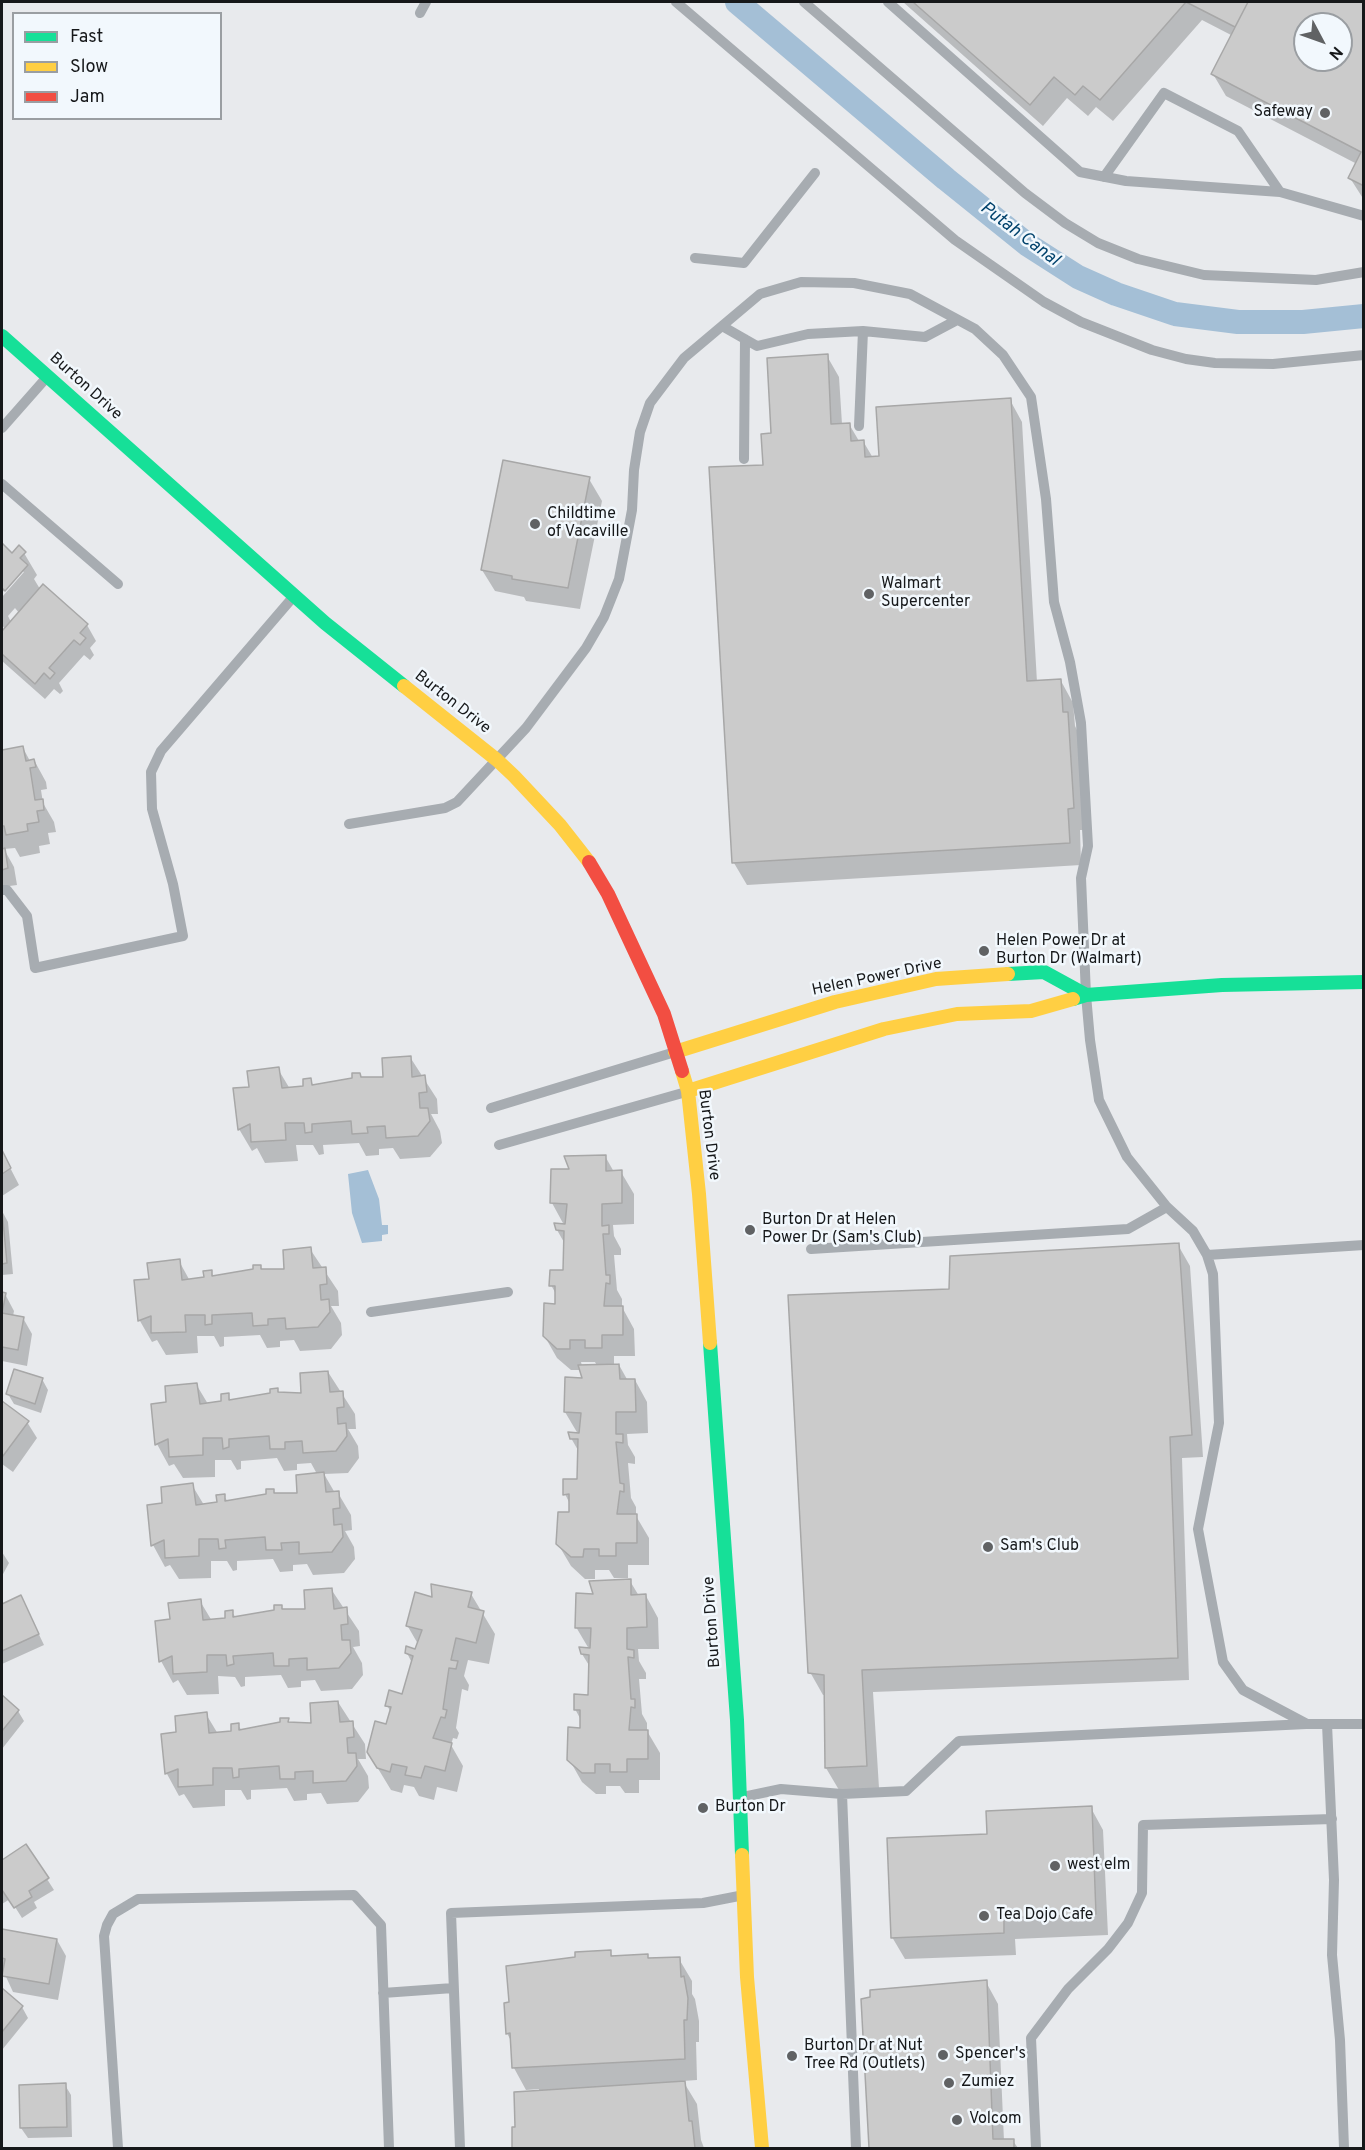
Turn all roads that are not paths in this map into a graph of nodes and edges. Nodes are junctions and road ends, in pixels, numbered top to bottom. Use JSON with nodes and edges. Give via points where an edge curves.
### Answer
{"nodes":[{"id":1,"x":426,"y":2,"type":"edge"},
{"id":2,"x":676,"y":2,"type":"edge"},
{"id":3,"x":804,"y":2,"type":"edge"},
{"id":4,"x":888,"y":2,"type":"edge"},
{"id":5,"x":420,"y":13,"type":"dead end"},
{"id":6,"x":815,"y":173,"type":"dead end"},
{"id":7,"x":1104,"y":177,"type":"junction"},
{"id":8,"x":1280,"y":192,"type":"junction"},
{"id":9,"x":1364,"y":216,"type":"edge"},
{"id":10,"x":695,"y":258,"type":"dead end"},
{"id":11,"x":1364,"y":272,"type":"edge"},
{"id":12,"x":957,"y":320,"type":"junction"},
{"id":13,"x":722,"y":326,"type":"junction"},
{"id":14,"x":863,"y":331,"type":"junction"},
{"id":15,"x":2,"y":336,"type":"edge"},
{"id":16,"x":746,"y":339,"type":"junction"},
{"id":17,"x":1364,"y":356,"type":"edge"},
{"id":18,"x":47,"y":376,"type":"junction"},
{"id":19,"x":859,"y":426,"type":"dead end"},
{"id":20,"x":2,"y":428,"type":"edge"},
{"id":21,"x":744,"y":459,"type":"dead end"},
{"id":22,"x":2,"y":484,"type":"edge"},
{"id":23,"x":118,"y":584,"type":"dead end"},
{"id":24,"x":294,"y":596,"type":"junction"},
{"id":25,"x":497,"y":760,"type":"junction"},
{"id":26,"x":350,"y":824,"type":"dead end"},
{"id":27,"x":2,"y":890,"type":"edge"},
{"id":28,"x":1364,"y":982,"type":"edge"},
{"id":29,"x":1086,"y":995,"type":"junction"},
{"id":30,"x":675,"y":1052,"type":"junction"},
{"id":31,"x":688,"y":1091,"type":"junction"},
{"id":32,"x":491,"y":1108,"type":"dead end"},
{"id":33,"x":499,"y":1145,"type":"dead end"},
{"id":34,"x":1167,"y":1207,"type":"junction"},
{"id":35,"x":1364,"y":1245,"type":"edge"},
{"id":36,"x":811,"y":1249,"type":"dead end"},
{"id":37,"x":1207,"y":1255,"type":"junction"},
{"id":38,"x":508,"y":1292,"type":"dead end"},
{"id":39,"x":371,"y":1312,"type":"dead end"},
{"id":40,"x":1307,"y":1724,"type":"junction"},
{"id":41,"x":1327,"y":1724,"type":"junction"},
{"id":42,"x":1364,"y":1724,"type":"edge"},
{"id":43,"x":842,"y":1794,"type":"junction"},
{"id":44,"x":740,"y":1798,"type":"junction"},
{"id":45,"x":1332,"y":1819,"type":"junction"},
{"id":46,"x":744,"y":1895,"type":"junction"},
{"id":47,"x":453,"y":1988,"type":"junction"},
{"id":48,"x":383,"y":1993,"type":"junction"},
{"id":49,"x":118,"y":2148,"type":"edge"},
{"id":50,"x":389,"y":2148,"type":"edge"},
{"id":51,"x":460,"y":2148,"type":"edge"},
{"id":52,"x":762,"y":2148,"type":"edge"},
{"id":53,"x":856,"y":2148,"type":"edge"},
{"id":54,"x":1036,"y":2148,"type":"edge"},
{"id":55,"x":1344,"y":2148,"type":"edge"}],
"edges":[{"from":1,"to":5,"type":"lane"},
{"from":2,"to":17,"type":"lane","via":[[956,240],[1044,302],[1081,322],[1152,350],[1215,363],[1273,364]]},
{"from":3,"to":11,"type":"lane","via":[[1025,193],[1098,243],[1138,259],[1204,275],[1316,280]]},
{"from":4,"to":7,"type":"lane","via":[[1080,172]]},
{"from":6,"to":10,"type":"lane","via":[[744,263]]},
{"from":7,"to":8,"type":"lane"},
{"from":7,"to":8,"type":"lane","via":[[1164,93],[1238,131]]},
{"from":8,"to":9,"type":"lane"},
{"from":12,"to":13,"type":"lane","via":[[910,294],[854,284],[801,282],[760,294]]},
{"from":12,"to":14,"type":"lane","via":[[926,337]]},
{"from":12,"to":29,"type":"lane","via":[[975,329],[1003,355],[1031,397],[1046,499],[1054,602],[1081,723],[1088,846],[1081,878]]},
{"from":13,"to":16,"type":"lane"},
{"from":13,"to":25,"type":"lane","via":[[684,358],[650,403],[640,432],[632,510],[619,579],[604,617],[586,648]]},
{"from":14,"to":16,"type":"lane","via":[[808,334],[757,346]]},
{"from":14,"to":19,"type":"lane"},
{"from":15,"to":18,"type":"street","name":"Burton Drive"},
{"from":16,"to":21,"type":"lane"},
{"from":18,"to":20,"type":"lane"},
{"from":18,"to":24,"type":"street","name":"Burton Drive"},
{"from":22,"to":23,"type":"lane"},
{"from":24,"to":25,"type":"street","name":"Burton Drive"},
{"from":24,"to":27,"type":"lane","via":[[161,751],[151,772],[153,809],[183,936],[35,968],[27,916],[8,890]]},
{"from":25,"to":26,"type":"lane","via":[[457,802],[445,808]]},
{"from":25,"to":30,"type":"street","name":"Burton Drive","via":[[587,859],[608,894],[664,1014]]},
{"from":28,"to":29,"type":"street","via":[[1222,985]]},
{"from":29,"to":30,"type":"street","name":"Helen Power Drive","via":[[1044,972],[936,979],[824,1005]]},
{"from":29,"to":31,"type":"street","via":[[1031,1011],[957,1014],[884,1029]]},
{"from":29,"to":34,"type":"lane","via":[[1099,1100],[1126,1157]]},
{"from":30,"to":31,"type":"street","name":"Burton Drive"},
{"from":30,"to":32,"type":"lane"},
{"from":31,"to":33,"type":"lane"},
{"from":31,"to":44,"type":"street","name":"Burton Drive","via":[[699,1194]]},
{"from":34,"to":36,"type":"lane","via":[[1128,1229]]},
{"from":34,"to":37,"type":"lane","via":[[1193,1231]]},
{"from":35,"to":37,"type":"lane"},
{"from":37,"to":40,"type":"lane","via":[[1213,1274],[1219,1423],[1198,1529],[1223,1662],[1243,1690]]},
{"from":38,"to":39,"type":"lane"},
{"from":40,"to":41,"type":"lane"},
{"from":40,"to":43,"type":"lane","via":[[959,1741],[906,1791]]},
{"from":41,"to":42,"type":"lane"},
{"from":41,"to":45,"type":"lane"},
{"from":43,"to":44,"type":"lane","via":[[781,1789]]},
{"from":43,"to":53,"type":"lane"},
{"from":44,"to":46,"type":"street","name":"Burton Drive"},
{"from":45,"to":54,"type":"lane","via":[[1143,1825],[1142,1893],[1128,1923],[1068,1989],[1031,2038]]},
{"from":45,"to":55,"type":"lane","via":[[1332,1955]]},
{"from":46,"to":47,"type":"lane","via":[[703,1903],[451,1913]]},
{"from":46,"to":52,"type":"street","name":"Burton Drive"},
{"from":47,"to":48,"type":"lane"},
{"from":47,"to":51,"type":"lane"},
{"from":48,"to":49,"type":"lane","via":[[381,1925],[354,1894],[138,1899],[124,1906],[113,1914],[104,1936]]},
{"from":48,"to":50,"type":"lane"}]}
